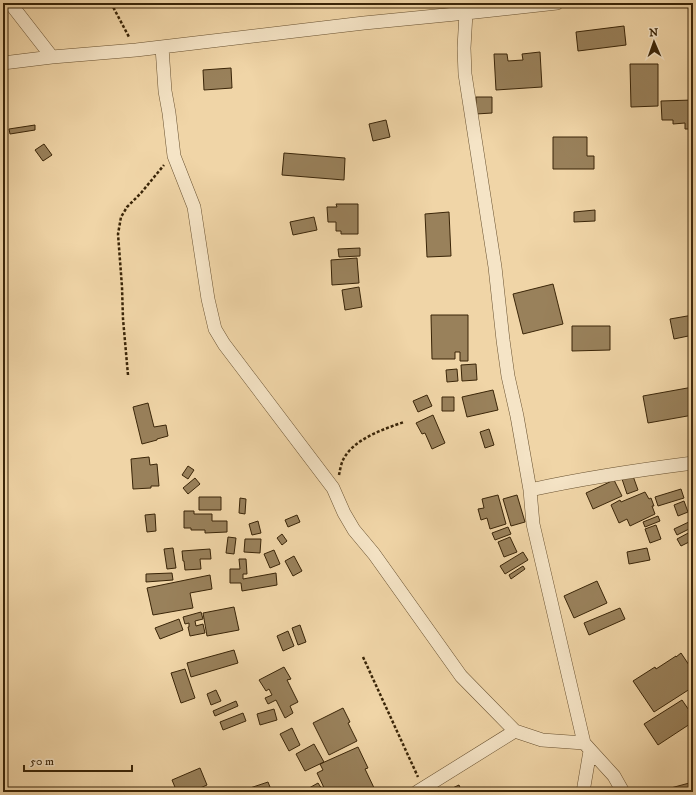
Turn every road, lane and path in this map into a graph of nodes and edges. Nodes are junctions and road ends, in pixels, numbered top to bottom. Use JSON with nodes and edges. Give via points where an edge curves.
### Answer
{"nodes":[{"id":1,"x":10,"y":3,"type":"edge"},
{"id":2,"x":111,"y":3,"type":"edge"},
{"id":3,"x":556,"y":3,"type":"edge"},
{"id":4,"x":465,"y":8,"type":"edge"},
{"id":5,"x":162,"y":46,"type":"junction"},
{"id":6,"x":136,"y":50,"type":"junction"},
{"id":7,"x":52,"y":57,"type":"junction"},
{"id":8,"x":3,"y":63,"type":"edge"},
{"id":9,"x":174,"y":156,"type":"junction"},
{"id":10,"x":128,"y":375,"type":"dead end"},
{"id":11,"x":404,"y":422,"type":"dead end"},
{"id":12,"x":693,"y":463,"type":"edge"},
{"id":13,"x":333,"y":488,"type":"junction"},
{"id":14,"x":530,"y":490,"type":"junction"},
{"id":15,"x":363,"y":657,"type":"dead end"},
{"id":16,"x":515,"y":731,"type":"junction"},
{"id":17,"x":587,"y":747,"type":"junction"},
{"id":18,"x":420,"y":790,"type":"edge"},
{"id":19,"x":583,"y":792,"type":"edge"},
{"id":20,"x":623,"y":792,"type":"edge"}],
"edges":[{"from":1,"to":7,"type":"street"},
{"from":2,"to":6,"type":"path"},
{"from":3,"to":4,"type":"street"},
{"from":4,"to":5,"type":"street","via":[[364,23]]},
{"from":4,"to":14,"type":"street","via":[[465,74],[495,267],[508,376]]},
{"from":5,"to":6,"type":"street"},
{"from":5,"to":9,"type":"street","via":[[164,91]]},
{"from":6,"to":7,"type":"street"},
{"from":7,"to":8,"type":"street"},
{"from":9,"to":10,"type":"path","via":[[127,207],[121,217],[118,234]]},
{"from":9,"to":13,"type":"street","via":[[194,207],[215,329]]},
{"from":11,"to":13,"type":"path","via":[[362,439],[342,461]]},
{"from":12,"to":14,"type":"street","via":[[637,470]]},
{"from":13,"to":16,"type":"street","via":[[354,530],[461,676]]},
{"from":14,"to":17,"type":"street","via":[[533,524]]},
{"from":15,"to":18,"type":"path"},
{"from":16,"to":17,"type":"street","via":[[542,740]]},
{"from":16,"to":18,"type":"street"},
{"from":17,"to":19,"type":"street"},
{"from":17,"to":20,"type":"street","via":[[614,776]]}]}
